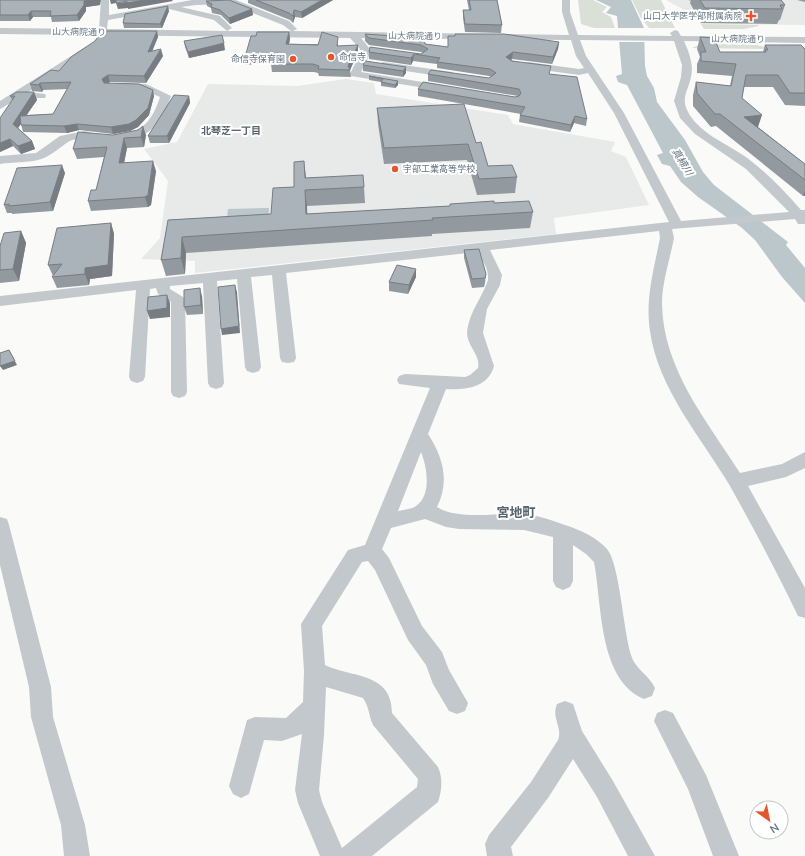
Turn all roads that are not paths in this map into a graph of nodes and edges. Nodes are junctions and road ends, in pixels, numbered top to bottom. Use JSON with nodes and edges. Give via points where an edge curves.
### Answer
{"nodes":[{"id":1,"x":105,"y":0,"type":"edge"},
{"id":2,"x":566,"y":0,"type":"edge"},
{"id":3,"x":175,"y":4,"type":"edge"},
{"id":4,"x":0,"y":26,"type":"edge"},
{"id":5,"x":103,"y":26,"type":"junction"},
{"id":6,"x":227,"y":28,"type":"junction"},
{"id":7,"x":292,"y":29,"type":"junction"},
{"id":8,"x":0,"y":31,"type":"edge"},
{"id":9,"x":572,"y":34,"type":"junction"},
{"id":10,"x":805,"y":34,"type":"edge"},
{"id":11,"x":353,"y":35,"type":"junction"},
{"id":12,"x":677,"y":36,"type":"junction"},
{"id":13,"x":805,"y":40,"type":"edge"},
{"id":14,"x":361,"y":62,"type":"junction"},
{"id":15,"x":519,"y":64,"type":"edge"},
{"id":16,"x":590,"y":70,"type":"junction"},
{"id":17,"x":459,"y":76,"type":"edge"},
{"id":18,"x":118,"y":86,"type":"edge"},
{"id":19,"x":454,"y":89,"type":"edge"},
{"id":20,"x":17,"y":95,"type":"junction"},
{"id":21,"x":41,"y":96,"type":"dead end"},
{"id":22,"x":0,"y":106,"type":"edge"},
{"id":23,"x":0,"y":160,"type":"edge"},
{"id":24,"x":803,"y":218,"type":"edge"},
{"id":25,"x":671,"y":226,"type":"junction"},
{"id":26,"x":482,"y":248,"type":"junction"},
{"id":27,"x":279,"y":271,"type":"junction"},
{"id":28,"x":244,"y":275,"type":"junction"},
{"id":29,"x":210,"y":279,"type":"junction"},
{"id":30,"x":163,"y":284,"type":"junction"},
{"id":31,"x":143,"y":286,"type":"junction"},
{"id":32,"x":0,"y":301,"type":"edge"},
{"id":33,"x":288,"y":358,"type":"dead end"},
{"id":34,"x":253,"y":367,"type":"dead end"},
{"id":35,"x":137,"y":378,"type":"dead end"},
{"id":36,"x":405,"y":380,"type":"dead end"},
{"id":37,"x":216,"y":383,"type":"dead end"},
{"id":38,"x":440,"y":383,"type":"junction"},
{"id":39,"x":179,"y":392,"type":"dead end"},
{"id":40,"x":420,"y":434,"type":"junction"},
{"id":41,"x":805,"y":459,"type":"edge"},
{"id":42,"x":736,"y":481,"type":"junction"},
{"id":43,"x":425,"y":509,"type":"junction"},
{"id":44,"x":383,"y":521,"type":"junction"},
{"id":45,"x":563,"y":533,"type":"junction"},
{"id":46,"x":1,"y":534,"type":"edge"},
{"id":47,"x":372,"y":551,"type":"junction"},
{"id":48,"x":563,"y":581,"type":"dead end"},
{"id":49,"x":805,"y":609,"type":"edge"},
{"id":50,"x":315,"y":671,"type":"junction"},
{"id":51,"x":644,"y":688,"type":"dead end"},
{"id":52,"x":457,"y":703,"type":"dead end"},
{"id":53,"x":313,"y":707,"type":"junction"},
{"id":54,"x":565,"y":712,"type":"dead end"},
{"id":55,"x":665,"y":721,"type":"dead end"},
{"id":56,"x":571,"y":735,"type":"junction"},
{"id":57,"x":241,"y":786,"type":"dead end"},
{"id":58,"x":77,"y":856,"type":"edge"},
{"id":59,"x":333,"y":856,"type":"edge"},
{"id":60,"x":352,"y":856,"type":"edge"},
{"id":61,"x":500,"y":856,"type":"edge"},
{"id":62,"x":642,"y":856,"type":"edge"},
{"id":63,"x":726,"y":856,"type":"edge"}],
"edges":[{"from":1,"to":5,"type":"street"},
{"from":2,"to":9,"type":"street","via":[[566,12]]},
{"from":3,"to":5,"type":"street"},
{"from":3,"to":6,"type":"street","via":[[191,14],[217,18]]},
{"from":3,"to":7,"type":"street","via":[[236,2],[286,23]]},
{"from":4,"to":5,"type":"street","name":"山大病院通り"},
{"from":5,"to":6,"type":"street","name":"山大病院通り"},
{"from":5,"to":8,"type":"street","name":"山大病院通り"},
{"from":5,"to":11,"type":"street","name":"山大病院通り"},
{"from":5,"to":20,"type":"street","via":[[98,39],[86,50]]},
{"from":6,"to":7,"type":"street","name":"山大病院通り"},
{"from":7,"to":9,"type":"street","name":"山大病院通り"},
{"from":9,"to":11,"type":"street","name":"山大病院通り"},
{"from":9,"to":12,"type":"street","name":"山大病院通り"},
{"from":9,"to":16,"type":"street","via":[[580,56]]},
{"from":10,"to":12,"type":"street","name":"山大病院通り"},
{"from":11,"to":14,"type":"street","via":[[368,49]]},
{"from":12,"to":13,"type":"street","name":"山大病院通り"},
{"from":12,"to":24,"type":"street","via":[[686,61],[686,77],[679,93],[681,110],[697,129],[765,180]]},
{"from":14,"to":17,"type":"street"},
{"from":14,"to":19,"type":"street","via":[[355,74]]},
{"from":15,"to":16,"type":"street","via":[[579,72]]},
{"from":16,"to":25,"type":"street","via":[[619,113]]},
{"from":18,"to":23,"type":"street","via":[[142,86],[166,96],[160,112],[143,133],[133,137],[105,139],[85,134],[73,136],[64,138],[39,156]]},
{"from":20,"to":21,"type":"street"},
{"from":20,"to":22,"type":"street"},
{"from":24,"to":25,"type":"street","via":[[767,217]]},
{"from":25,"to":26,"type":"street"},
{"from":25,"to":42,"type":"street","via":[[655,304],[662,354],[675,384]]},
{"from":26,"to":27,"type":"street"},
{"from":26,"to":38,"type":"street","via":[[495,277],[480,309],[475,334],[486,362],[486,369],[467,384]]},
{"from":27,"to":28,"type":"street"},
{"from":27,"to":33,"type":"street"},
{"from":28,"to":29,"type":"street"},
{"from":28,"to":34,"type":"street"},
{"from":29,"to":30,"type":"street"},
{"from":29,"to":37,"type":"street"},
{"from":30,"to":31,"type":"street"},
{"from":30,"to":39,"type":"street","via":[[163,291],[178,300]]},
{"from":31,"to":32,"type":"street"},
{"from":31,"to":35,"type":"street"},
{"from":36,"to":38,"type":"street"},
{"from":38,"to":40,"type":"street"},
{"from":40,"to":43,"type":"street","via":[[430,450],[437,483],[430,505]]},
{"from":40,"to":44,"type":"street"},
{"from":41,"to":42,"type":"street","via":[[786,470]]},
{"from":42,"to":49,"type":"street"},
{"from":43,"to":44,"type":"street","via":[[422,512]]},
{"from":43,"to":45,"type":"street","via":[[432,516],[462,521],[524,522]]},
{"from":44,"to":47,"type":"street"},
{"from":45,"to":48,"type":"street"},
{"from":45,"to":51,"type":"street","via":[[587,543],[603,559],[620,652],[631,678]]},
{"from":46,"to":58,"type":"street","via":[[40,687],[42,717],[73,825]]},
{"from":47,"to":50,"type":"street","via":[[354,556],[311,624]]},
{"from":47,"to":52,"type":"street","via":[[382,564],[415,633],[434,659],[441,677]]},
{"from":50,"to":53,"type":"street"},
{"from":50,"to":60,"type":"street","via":[[329,678],[370,689],[381,705],[381,717],[430,775],[429,793]]},
{"from":53,"to":57,"type":"street","via":[[292,728],[254,728]]},
{"from":53,"to":59,"type":"street","via":[[313,735],[307,790]]},
{"from":54,"to":56,"type":"street"},
{"from":55,"to":63,"type":"street","via":[[698,783]]},
{"from":56,"to":61,"type":"street","via":[[554,769],[498,844]]},
{"from":56,"to":62,"type":"street"}]}
